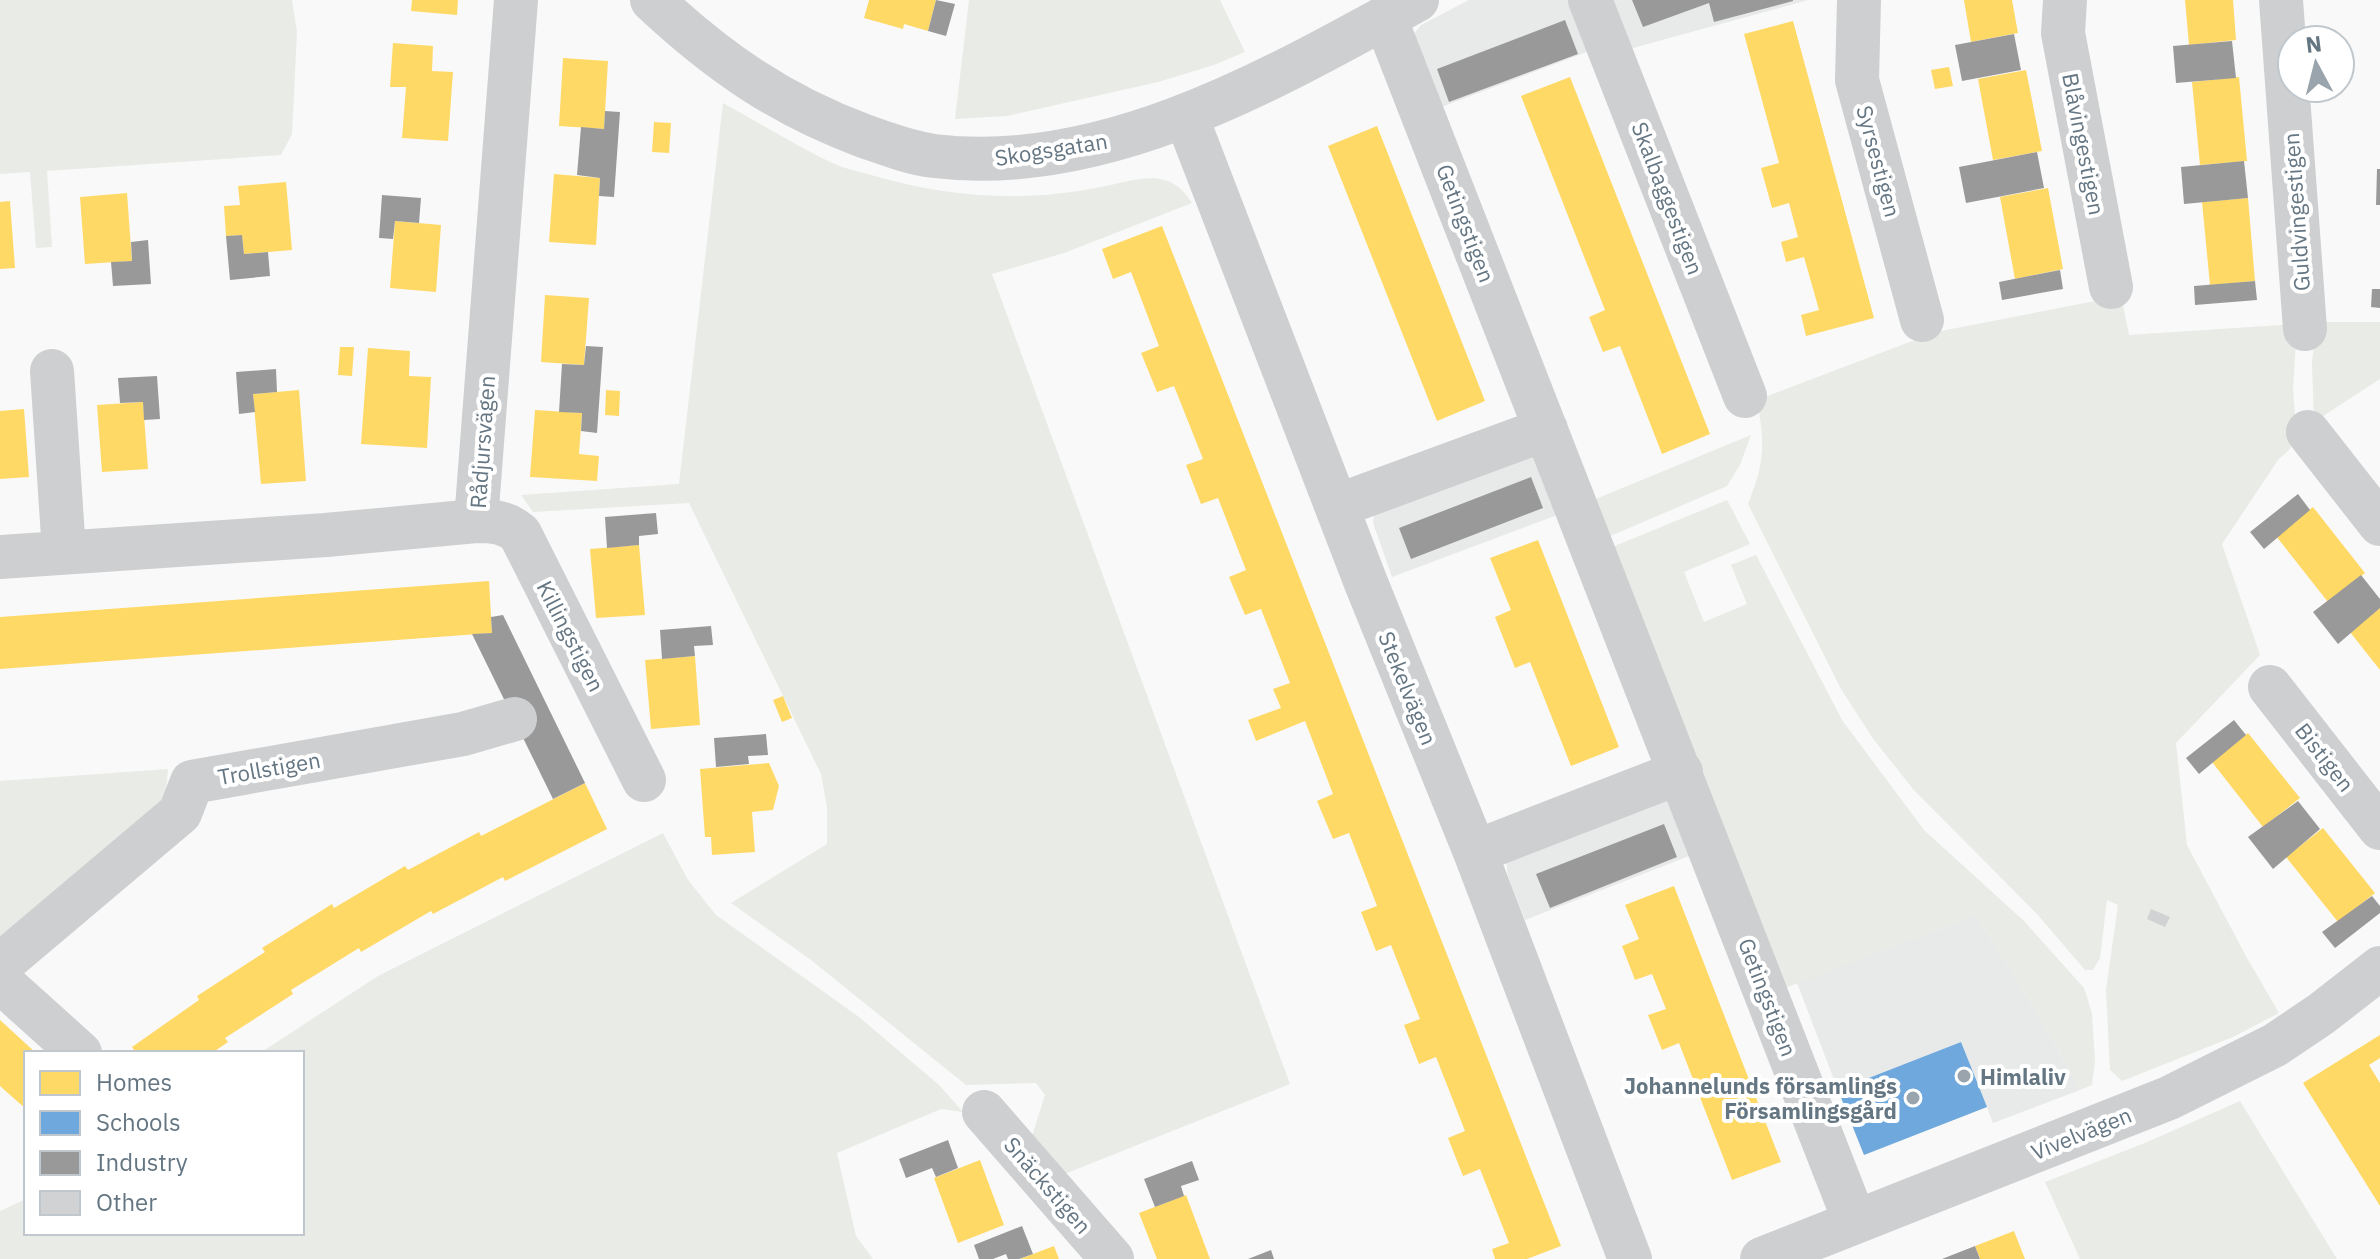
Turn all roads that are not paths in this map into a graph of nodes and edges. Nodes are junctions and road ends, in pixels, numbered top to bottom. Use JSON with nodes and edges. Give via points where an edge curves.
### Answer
{"nodes":[{"id":1,"x":516,"y":0,"type":"edge"},
{"id":2,"x":652,"y":0,"type":"edge"},
{"id":3,"x":1590,"y":0,"type":"edge"},
{"id":4,"x":1859,"y":0,"type":"edge"},
{"id":5,"x":2065,"y":0,"type":"edge"},
{"id":6,"x":2281,"y":0,"type":"edge"},
{"id":7,"x":1401,"y":9,"type":"edge"},
{"id":8,"x":1186,"y":116,"type":"junction"},
{"id":9,"x":2111,"y":287,"type":"dead end"},
{"id":10,"x":1922,"y":320,"type":"dead end"},
{"id":11,"x":2305,"y":329,"type":"dead end"},
{"id":12,"x":52,"y":371,"type":"dead end"},
{"id":13,"x":1745,"y":396,"type":"dead end"},
{"id":14,"x":1546,"y":429,"type":"junction"},
{"id":15,"x":2308,"y":432,"type":"dead end"},
{"id":16,"x":1337,"y":506,"type":"junction"},
{"id":17,"x":476,"y":521,"type":"junction"},
{"id":18,"x":2380,"y":524,"type":"edge"},
{"id":19,"x":64,"y":552,"type":"junction"},
{"id":20,"x":0,"y":557,"type":"edge"},
{"id":21,"x":2270,"y":687,"type":"dead end"},
{"id":22,"x":515,"y":719,"type":"dead end"},
{"id":23,"x":1681,"y":772,"type":"junction"},
{"id":24,"x":644,"y":780,"type":"dead end"},
{"id":25,"x":2380,"y":828,"type":"edge"},
{"id":26,"x":1475,"y":852,"type":"junction"},
{"id":27,"x":0,"y":965,"type":"edge"},
{"id":28,"x":2380,"y":968,"type":"edge"},
{"id":29,"x":0,"y":981,"type":"edge"},
{"id":30,"x":78,"y":1051,"type":"edge"},
{"id":31,"x":984,"y":1112,"type":"dead end"},
{"id":32,"x":1855,"y":1222,"type":"junction"},
{"id":33,"x":1112,"y":1259,"type":"edge"},
{"id":34,"x":1630,"y":1259,"type":"edge"},
{"id":35,"x":1762,"y":1259,"type":"edge"}],
"edges":[{"from":1,"to":17,"type":"street","name":"Rådjursvägen"},
{"from":2,"to":8,"type":"street","name":"Skogsgatan","via":[[720,59],[800,110],[894,147],[932,156],[979,159],[1068,150],[1135,135]]},
{"from":3,"to":13,"type":"street","name":"Skalbaggestigen"},
{"from":4,"to":10,"type":"street","name":"Syrsestigen","via":[[1857,80]]},
{"from":5,"to":9,"type":"street","name":"Blåvingestigen","via":[[2063,33]]},
{"from":6,"to":11,"type":"street","name":"Guldvingestigen"},
{"from":7,"to":8,"type":"street","name":"Skogsgatan"},
{"from":7,"to":14,"type":"street","name":"Getingstigen"},
{"from":8,"to":16,"type":"street","name":"Stekelvägen"},
{"from":12,"to":19,"type":"street"},
{"from":14,"to":16,"type":"street"},
{"from":14,"to":23,"type":"street","name":"Getingstigen"},
{"from":15,"to":18,"type":"street"},
{"from":16,"to":26,"type":"street","name":"Stekelvägen"},
{"from":17,"to":19,"type":"street","name":"Rådjursvägen"},
{"from":17,"to":24,"type":"street","name":"Killingstigen","via":[[509,525],[520,534]]},
{"from":19,"to":20,"type":"street","name":"Rådjursvägen"},
{"from":21,"to":25,"type":"street","name":"Bistigen"},
{"from":22,"to":27,"type":"street","name":"Trollstigen","via":[[463,734],[192,782],[180,813]]},
{"from":23,"to":26,"type":"street"},
{"from":23,"to":32,"type":"street","name":"Getingstigen"},
{"from":26,"to":34,"type":"street","name":"Stekelvägen"},
{"from":28,"to":32,"type":"street","name":"Vivelvägen","via":[[2275,1045],[2169,1098]]},
{"from":29,"to":30,"type":"street"},
{"from":31,"to":33,"type":"street","name":"Snäckstigen"},
{"from":32,"to":35,"type":"street","name":"Vivelvägen"}]}
